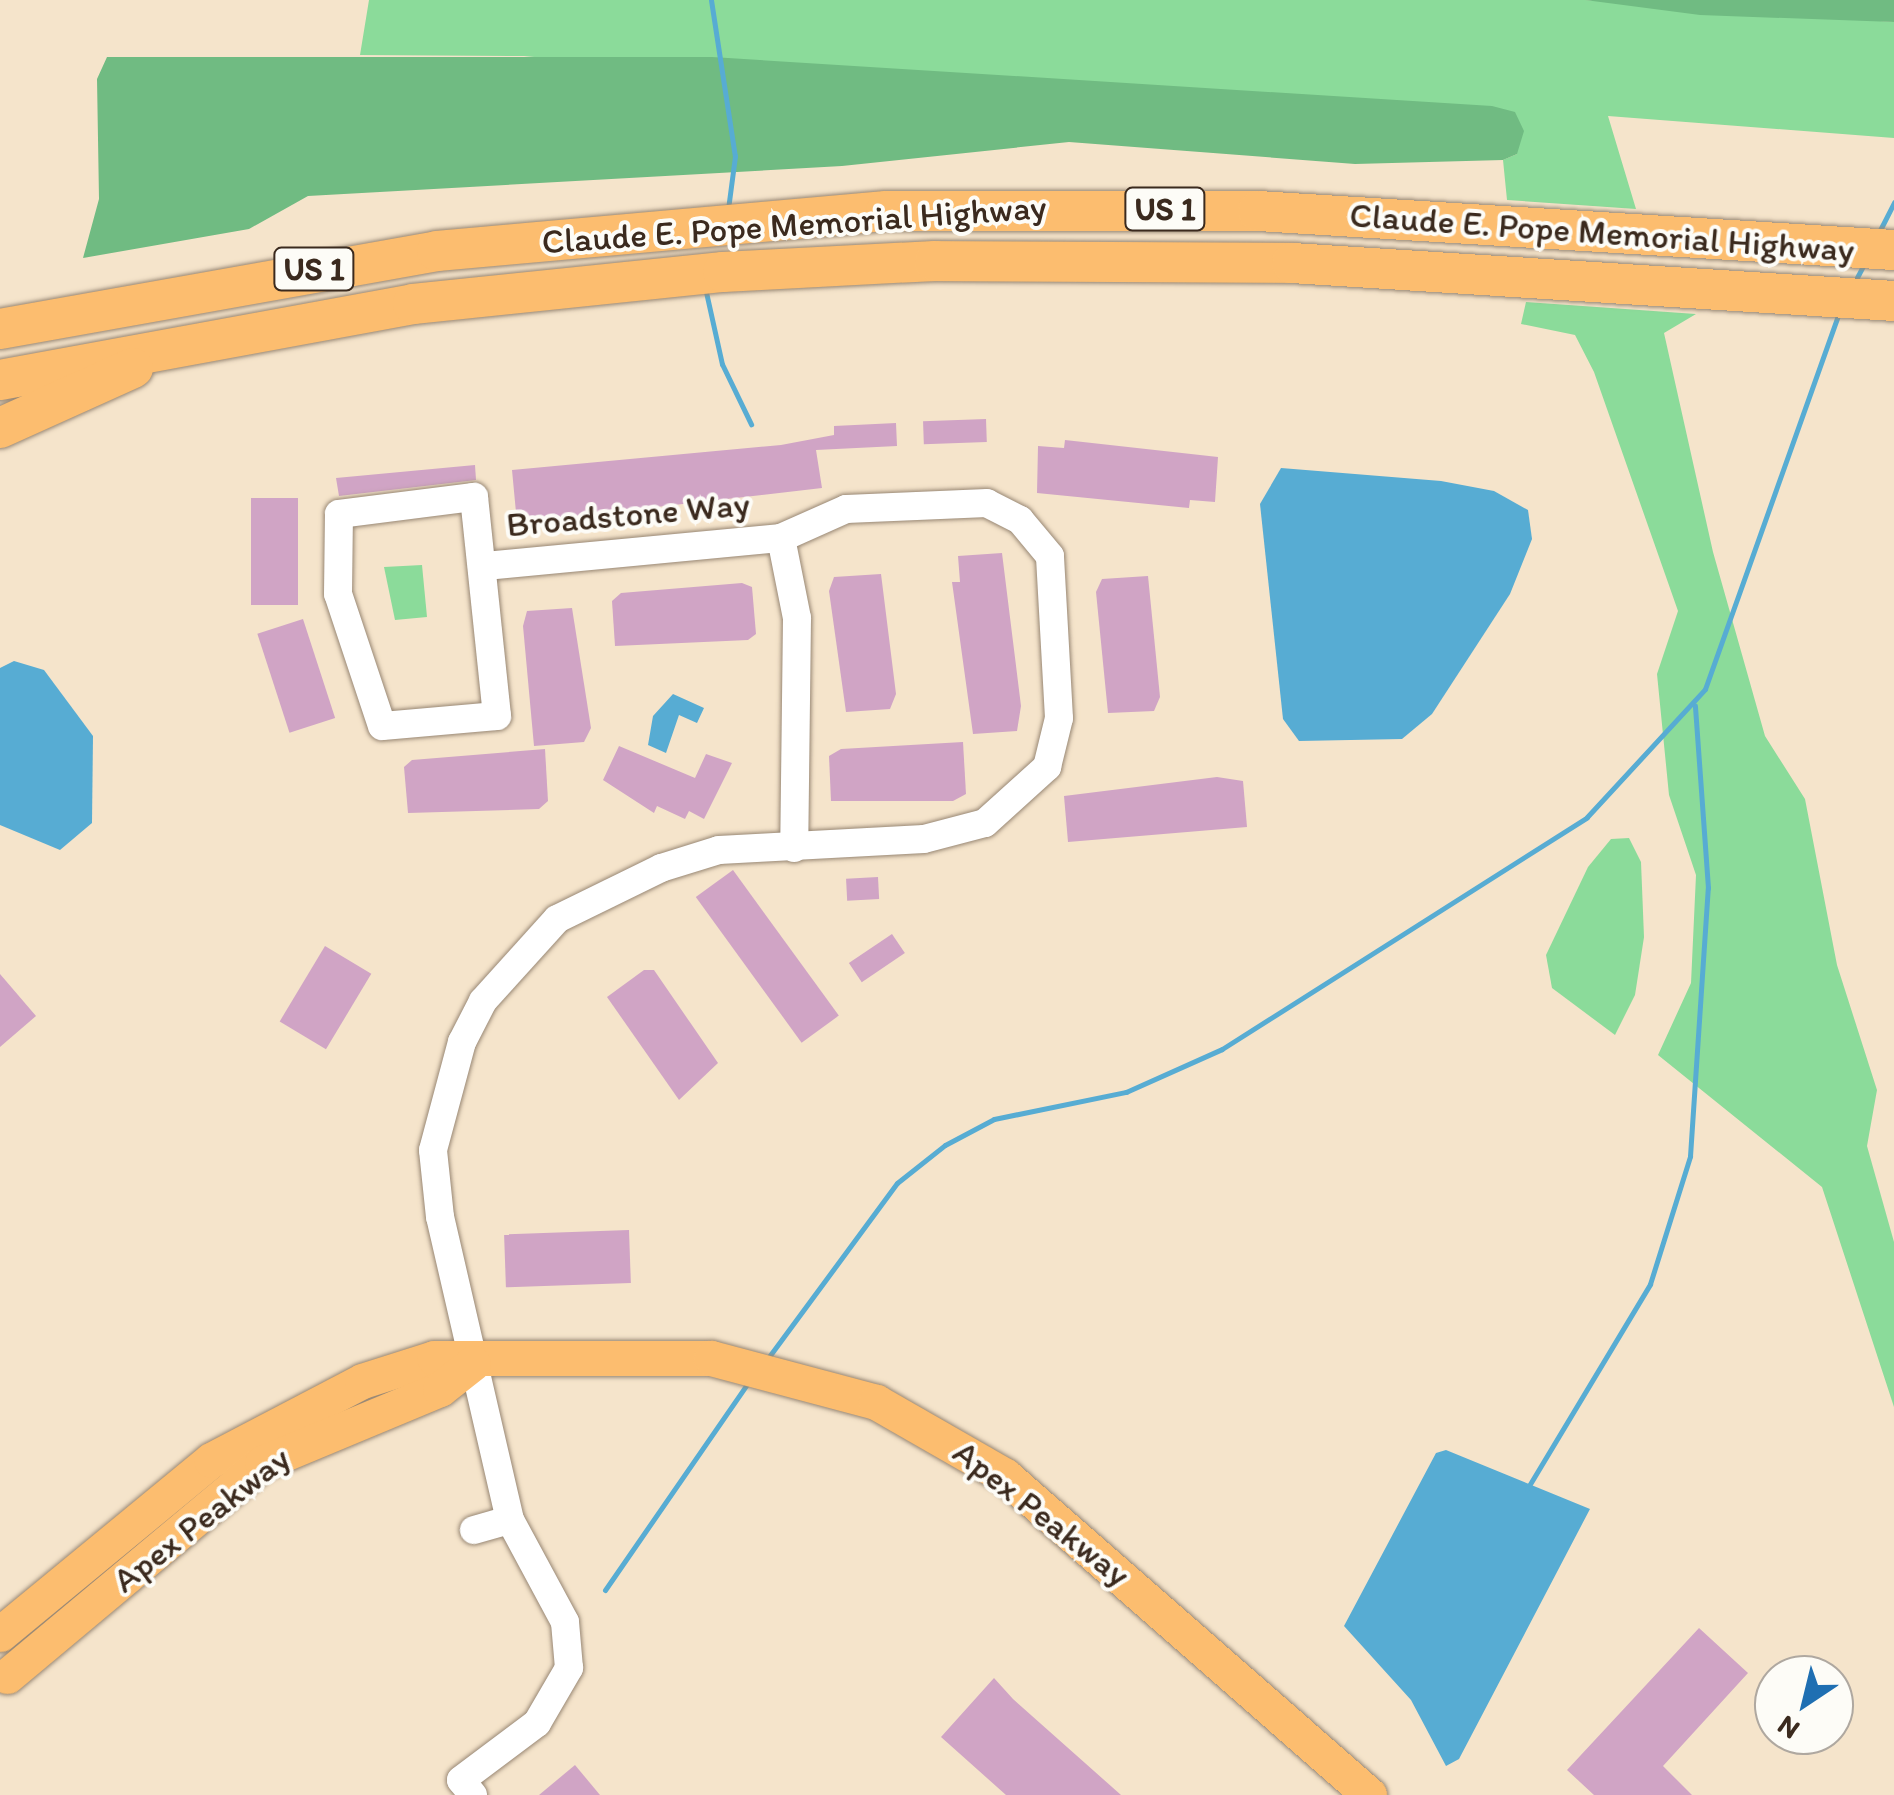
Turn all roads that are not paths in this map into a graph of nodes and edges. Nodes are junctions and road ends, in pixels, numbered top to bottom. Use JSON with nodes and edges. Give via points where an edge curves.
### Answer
{"nodes":[{"id":1,"x":1894,"y":250,"type":"edge"},
{"id":2,"x":192,"y":288,"type":"junction"},
{"id":3,"x":1894,"y":301,"type":"edge"},
{"id":4,"x":0,"y":302,"type":"edge"},
{"id":5,"x":0,"y":329,"type":"edge"},
{"id":6,"x":190,"y":341,"type":"junction"},
{"id":7,"x":0,"y":380,"type":"edge"},
{"id":8,"x":0,"y":428,"type":"edge"},
{"id":9,"x":781,"y":538,"type":"junction"},
{"id":10,"x":483,"y":566,"type":"junction"},
{"id":11,"x":794,"y":848,"type":"junction"},
{"id":12,"x":473,"y":1362,"type":"junction"},
{"id":13,"x":153,"y":1503,"type":"junction"},
{"id":14,"x":510,"y":1520,"type":"junction"},
{"id":15,"x":474,"y":1530,"type":"dead end"},
{"id":16,"x":131,"y":1571,"type":"junction"},
{"id":17,"x":0,"y":1634,"type":"edge"},
{"id":18,"x":3,"y":1679,"type":"edge"},
{"id":19,"x":474,"y":1795,"type":"edge"},
{"id":20,"x":1369,"y":1795,"type":"edge"}],
"edges":[{"from":1,"to":2,"type":"highway","name":"Claude E. Pope Memorial Highway","number":"US 1","via":[[1050,207],[680,224]]},
{"from":2,"to":4,"type":"highway"},
{"from":2,"to":5,"type":"highway","name":"Claude E. Pope Memorial Highway","number":"US 1"},
{"from":3,"to":6,"type":"highway","name":"Claude E. Pope Memorial Highway","number":"US 1","via":[[1310,264],[1028,259],[565,286]]},
{"from":6,"to":7,"type":"highway","name":"Claude E. Pope Memorial Highway","number":"US 1"},
{"from":6,"to":8,"type":"highway"},
{"from":9,"to":10,"type":"street","name":"Broadstone Way"},
{"from":9,"to":11,"type":"street","name":"Broadstone Way","via":[[797,618]]},
{"from":9,"to":11,"type":"street","name":"Broadstone Way","via":[[846,509],[986,503],[1020,520],[1050,556],[1055,622],[1056,738],[1046,766],[1006,812],[959,834]]},
{"from":10,"to":10,"type":"street","name":"Broadstone Way","via":[[497,716],[382,726],[338,594],[339,514],[474,497]]},
{"from":11,"to":12,"type":"street","name":"Broadstone Way","via":[[719,850],[594,896],[533,938],[483,1001],[462,1042],[433,1150]]},
{"from":12,"to":13,"type":"main road","name":"Apex Peakway","via":[[434,1358],[323,1397]]},
{"from":12,"to":14,"type":"street","name":"Broadstone Way"},
{"from":12,"to":16,"type":"main road","name":"Apex Peakway","via":[[440,1390],[262,1463]]},
{"from":12,"to":20,"type":"main road","name":"Apex Peakway","via":[[554,1353],[712,1358],[876,1402],[1005,1476],[1072,1528]]},
{"from":13,"to":16,"type":"street","via":[[156,1522]]},
{"from":13,"to":17,"type":"main road","name":"Apex Peakway"},
{"from":14,"to":15,"type":"street"},
{"from":14,"to":19,"type":"street","name":"Broadstone Way","via":[[565,1622],[569,1668],[536,1723],[461,1780]]},
{"from":16,"to":18,"type":"main road","name":"Apex Peakway"}]}
